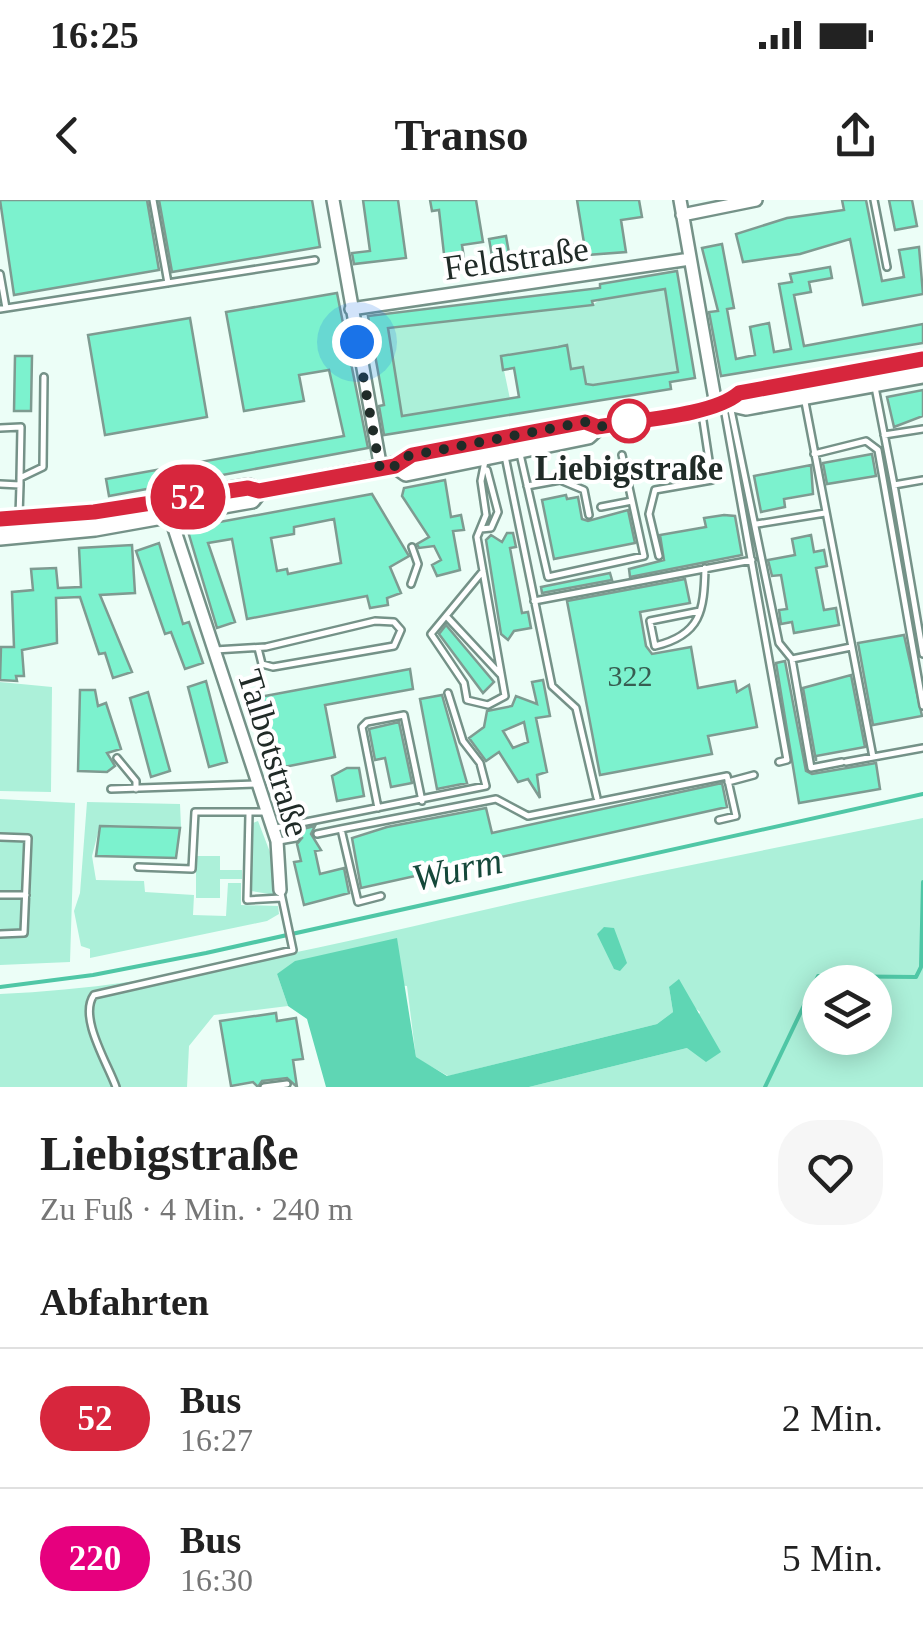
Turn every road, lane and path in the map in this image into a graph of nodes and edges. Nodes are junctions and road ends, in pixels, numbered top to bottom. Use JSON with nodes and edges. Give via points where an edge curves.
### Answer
{"nodes":[{"id":1,"x":153,"y":200,"type":"edge"},
{"id":2,"x":333,"y":200,"type":"edge"},
{"id":3,"x":680,"y":200,"type":"edge"},
{"id":4,"x":756,"y":200,"type":"edge"},
{"id":5,"x":874,"y":200,"type":"edge"},
{"id":6,"x":682,"y":215,"type":"junction"},
{"id":7,"x":690,"y":259,"type":"junction"},
{"id":8,"x":315,"y":260,"type":"dead end"},
{"id":9,"x":581,"y":260,"type":"dead end"},
{"id":10,"x":887,"y":267,"type":"dead end"},
{"id":11,"x":0,"y":274,"type":"edge"},
{"id":12,"x":584,"y":276,"type":"junction"},
{"id":13,"x":168,"y":283,"type":"junction"},
{"id":14,"x":3,"y":309,"type":"edge"},
{"id":15,"x":350,"y":309,"type":"junction"},
{"id":16,"x":923,"y":359,"type":"edge"},
{"id":17,"x":923,"y":375,"type":"edge"},
{"id":18,"x":44,"y":377,"type":"dead end"},
{"id":19,"x":874,"y":384,"type":"junction"},
{"id":20,"x":804,"y":397,"type":"junction"},
{"id":21,"x":717,"y":405,"type":"junction"},
{"id":22,"x":598,"y":427,"type":"junction"},
{"id":23,"x":0,"y":428,"type":"edge"},
{"id":24,"x":923,"y":429,"type":"edge"},
{"id":25,"x":884,"y":435,"type":"junction"},
{"id":26,"x":512,"y":452,"type":"junction"},
{"id":27,"x":814,"y":454,"type":"junction"},
{"id":28,"x":622,"y":456,"type":"dead end"},
{"id":29,"x":485,"y":463,"type":"junction"},
{"id":30,"x":388,"y":467,"type":"junction"},
{"id":31,"x":626,"y":474,"type":"junction"},
{"id":32,"x":605,"y":477,"type":"dead end"},
{"id":33,"x":923,"y":480,"type":"edge"},
{"id":34,"x":20,"y":481,"type":"junction"},
{"id":35,"x":0,"y":484,"type":"edge"},
{"id":36,"x":894,"y":484,"type":"junction"},
{"id":37,"x":527,"y":486,"type":"junction"},
{"id":38,"x":632,"y":502,"type":"junction"},
{"id":39,"x":601,"y":506,"type":"dead end"},
{"id":40,"x":168,"y":509,"type":"junction"},
{"id":41,"x":825,"y":513,"type":"junction"},
{"id":42,"x":589,"y":515,"type":"dead end"},
{"id":43,"x":0,"y":519,"type":"edge"},
{"id":44,"x":19,"y":520,"type":"junction"},
{"id":45,"x":757,"y":524,"type":"junction"},
{"id":46,"x":480,"y":529,"type":"junction"},
{"id":47,"x":0,"y":536,"type":"edge"},
{"id":48,"x":412,"y":546,"type":"dead end"},
{"id":49,"x":659,"y":556,"type":"dead end"},
{"id":50,"x":752,"y":560,"type":"junction"},
{"id":51,"x":705,"y":568,"type":"junction"},
{"id":52,"x":484,"y":571,"type":"junction"},
{"id":53,"x":410,"y":584,"type":"dead end"},
{"id":54,"x":533,"y":601,"type":"junction"},
{"id":55,"x":700,"y":612,"type":"junction"},
{"id":56,"x":448,"y":618,"type":"junction"},
{"id":57,"x":258,"y":648,"type":"junction"},
{"id":58,"x":851,"y":648,"type":"junction"},
{"id":59,"x":212,"y":650,"type":"junction"},
{"id":60,"x":923,"y":650,"type":"edge"},
{"id":61,"x":792,"y":658,"type":"junction"},
{"id":62,"x":502,"y":676,"type":"junction"},
{"id":63,"x":448,"y":692,"type":"dead end"},
{"id":64,"x":923,"y":706,"type":"edge"},
{"id":65,"x":923,"y":748,"type":"edge"},
{"id":66,"x":873,"y":757,"type":"junction"},
{"id":67,"x":117,"y":758,"type":"dead end"},
{"id":68,"x":779,"y":762,"type":"dead end"},
{"id":69,"x":754,"y":775,"type":"dead end"},
{"id":70,"x":728,"y":782,"type":"junction"},
{"id":71,"x":257,"y":784,"type":"junction"},
{"id":72,"x":136,"y":788,"type":"junction"},
{"id":73,"x":111,"y":789,"type":"dead end"},
{"id":74,"x":597,"y":799,"type":"junction"},
{"id":75,"x":422,"y":801,"type":"junction"},
{"id":76,"x":378,"y":809,"type":"junction"},
{"id":77,"x":266,"y":812,"type":"junction"},
{"id":78,"x":249,"y":814,"type":"junction"},
{"id":79,"x":718,"y":820,"type":"dead end"},
{"id":80,"x":341,"y":829,"type":"junction"},
{"id":81,"x":317,"y":834,"type":"dead end"},
{"id":82,"x":275,"y":835,"type":"junction"},
{"id":83,"x":0,"y":837,"type":"edge"},
{"id":84,"x":296,"y":838,"type":"dead end"},
{"id":85,"x":138,"y":867,"type":"dead end"},
{"id":86,"x":281,"y":894,"type":"junction"},
{"id":87,"x":0,"y":895,"type":"edge"},
{"id":88,"x":26,"y":896,"type":"junction"},
{"id":89,"x":381,"y":896,"type":"dead end"},
{"id":90,"x":0,"y":934,"type":"edge"},
{"id":91,"x":287,"y":1084,"type":"dead end"},
{"id":92,"x":116,"y":1087,"type":"edge"},
{"id":93,"x":264,"y":1087,"type":"edge"}],
"edges":[{"from":1,"to":13,"type":"lane"},
{"from":2,"to":15,"type":"street"},
{"from":3,"to":6,"type":"street"},
{"from":4,"to":6,"type":"street"},
{"from":5,"to":10,"type":"lane"},
{"from":6,"to":7,"type":"street"},
{"from":7,"to":12,"type":"street","name":"Feldstraße"},
{"from":7,"to":21,"type":"street"},
{"from":8,"to":13,"type":"lane"},
{"from":9,"to":12,"type":"lane"},
{"from":11,"to":14,"type":"lane"},
{"from":12,"to":15,"type":"street","name":"Feldstraße"},
{"from":13,"to":14,"type":"lane"},
{"from":15,"to":30,"type":"street"},
{"from":16,"to":21,"type":"main road","via":[[739,393]]},
{"from":17,"to":19,"type":"main road"},
{"from":18,"to":34,"type":"lane","via":[[43,467]]},
{"from":19,"to":20,"type":"main road"},
{"from":19,"to":25,"type":"lane"},
{"from":20,"to":21,"type":"main road","via":[[746,408]]},
{"from":20,"to":27,"type":"lane"},
{"from":21,"to":22,"type":"main road"},
{"from":21,"to":45,"type":"lane","via":[[736,420]]},
{"from":21,"to":49,"type":"lane","via":[[712,480],[654,490],[650,514]]},
{"from":21,"to":50,"type":"lane"},
{"from":22,"to":26,"type":"main road","via":[[588,436]]},
{"from":22,"to":30,"type":"main road","via":[[585,422],[431,451]]},
{"from":23,"to":34,"type":"lane","via":[[21,427]]},
{"from":24,"to":25,"type":"lane"},
{"from":25,"to":36,"type":"lane"},
{"from":26,"to":29,"type":"main road"},
{"from":26,"to":37,"type":"lane"},
{"from":26,"to":54,"type":"lane"},
{"from":27,"to":41,"type":"lane"},
{"from":27,"to":64,"type":"lane","via":[[866,441],[878,450]]},
{"from":28,"to":31,"type":"lane"},
{"from":29,"to":30,"type":"main road","via":[[406,472]]},
{"from":29,"to":46,"type":"lane","via":[[486,516]]},
{"from":29,"to":46,"type":"lane","via":[[498,512],[492,528]]},
{"from":30,"to":40,"type":"main road","via":[[248,488]]},
{"from":31,"to":32,"type":"lane"},
{"from":31,"to":38,"type":"lane"},
{"from":33,"to":36,"type":"lane"},
{"from":34,"to":35,"type":"lane"},
{"from":34,"to":44,"type":"lane"},
{"from":36,"to":60,"type":"lane"},
{"from":37,"to":38,"type":"lane","via":[[548,577],[644,556]]},
{"from":37,"to":42,"type":"lane","via":[[560,480],[584,490]]},
{"from":38,"to":39,"type":"lane"},
{"from":40,"to":44,"type":"main road"},
{"from":40,"to":47,"type":"main road"},
{"from":40,"to":59,"type":"street","name":"Talbotstraße"},
{"from":41,"to":45,"type":"lane"},
{"from":41,"to":58,"type":"lane"},
{"from":43,"to":44,"type":"main road"},
{"from":45,"to":61,"type":"lane","via":[[779,643]]},
{"from":46,"to":52,"type":"lane"},
{"from":48,"to":53,"type":"lane","via":[[418,564]]},
{"from":50,"to":51,"type":"lane"},
{"from":50,"to":68,"type":"lane","via":[[788,760]]},
{"from":51,"to":54,"type":"lane"},
{"from":51,"to":55,"type":"lane"},
{"from":52,"to":56,"type":"lane"},
{"from":52,"to":62,"type":"lane"},
{"from":54,"to":74,"type":"lane","via":[[552,686],[576,708]]},
{"from":55,"to":55,"type":"lane","via":[[681,640],[655,646],[650,622]]},
{"from":56,"to":62,"type":"lane"},
{"from":56,"to":62,"type":"lane","via":[[431,634],[464,683],[467,700],[488,704],[505,696]]},
{"from":57,"to":57,"type":"lane","via":[[375,621],[394,622],[401,630],[394,646],[273,667],[262,664]]},
{"from":57,"to":59,"type":"lane"},
{"from":58,"to":61,"type":"lane"},
{"from":58,"to":66,"type":"lane"},
{"from":59,"to":71,"type":"street","name":"Talbotstraße"},
{"from":61,"to":66,"type":"lane","via":[[811,768]]},
{"from":63,"to":75,"type":"lane","via":[[486,786]]},
{"from":65,"to":66,"type":"lane"},
{"from":67,"to":72,"type":"lane"},
{"from":69,"to":70,"type":"lane"},
{"from":70,"to":74,"type":"lane","via":[[727,776]]},
{"from":70,"to":79,"type":"lane","via":[[736,816]]},
{"from":71,"to":72,"type":"lane"},
{"from":71,"to":77,"type":"street","name":"Talbotstraße"},
{"from":72,"to":73,"type":"lane"},
{"from":74,"to":80,"type":"lane","via":[[528,816],[496,799]]},
{"from":75,"to":76,"type":"lane"},
{"from":75,"to":76,"type":"lane","via":[[408,720],[392,717],[362,728]]},
{"from":76,"to":82,"type":"lane"},
{"from":77,"to":78,"type":"lane"},
{"from":77,"to":82,"type":"street","name":"Talbotstraße"},
{"from":78,"to":85,"type":"lane","via":[[195,812],[192,869]]},
{"from":78,"to":86,"type":"lane","via":[[247,900]]},
{"from":80,"to":81,"type":"lane"},
{"from":80,"to":89,"type":"lane","via":[[358,902]]},
{"from":82,"to":84,"type":"lane"},
{"from":82,"to":86,"type":"street","name":"Talbotstraße"},
{"from":83,"to":88,"type":"lane","via":[[28,838]]},
{"from":86,"to":92,"type":"lane","name":"Talbotstraße","via":[[292,946],[94,995],[90,1019]]},
{"from":87,"to":88,"type":"lane"},
{"from":88,"to":90,"type":"lane","via":[[24,933]]},
{"from":91,"to":93,"type":"lane"}]}
